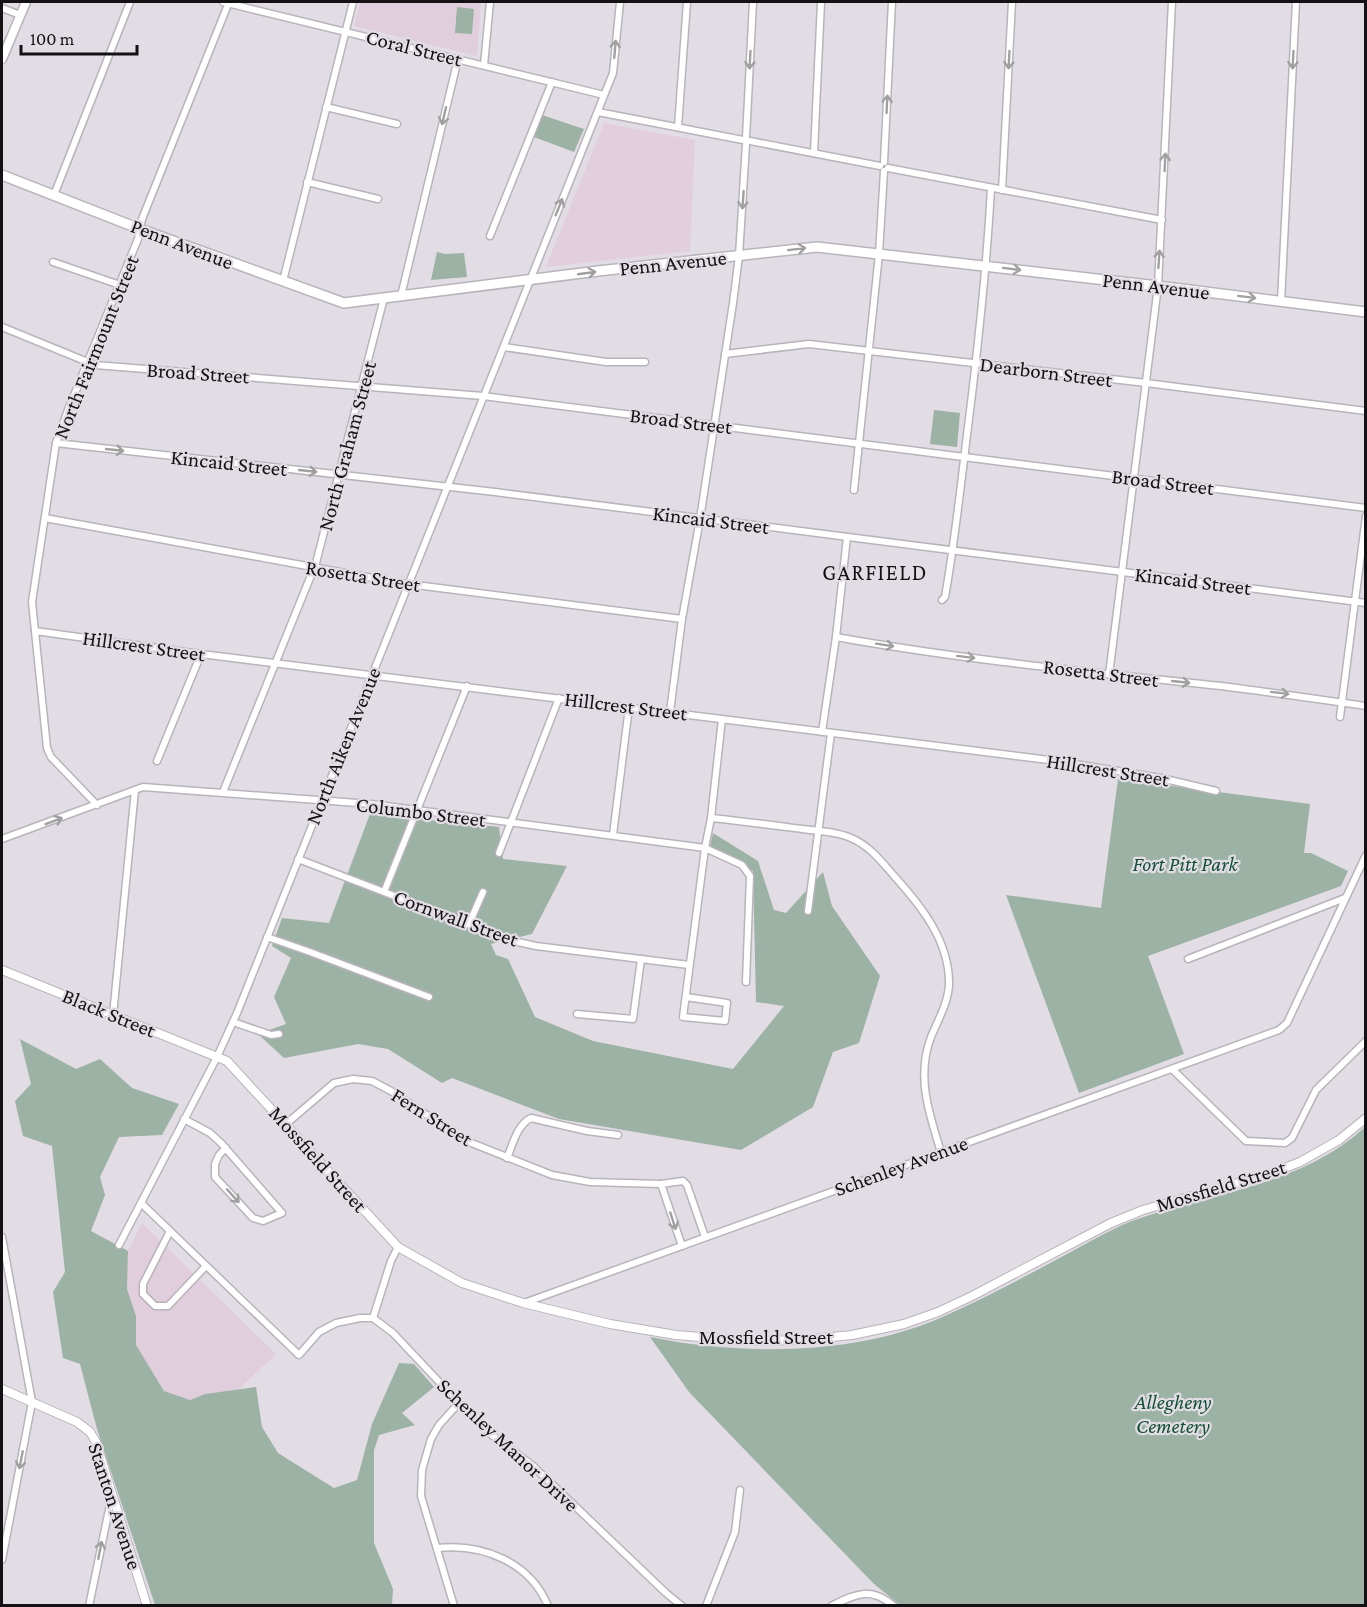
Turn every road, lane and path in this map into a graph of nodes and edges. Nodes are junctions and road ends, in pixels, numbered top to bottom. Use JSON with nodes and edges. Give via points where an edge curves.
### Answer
{"nodes":[{"id":1,"x":26,"y":2,"type":"edge"},
{"id":2,"x":130,"y":2,"type":"edge"},
{"id":3,"x":227,"y":2,"type":"edge"},
{"id":4,"x":353,"y":2,"type":"edge"},
{"id":5,"x":490,"y":2,"type":"edge"},
{"id":6,"x":620,"y":2,"type":"edge"},
{"id":7,"x":687,"y":2,"type":"edge"},
{"id":8,"x":753,"y":2,"type":"edge"},
{"id":9,"x":821,"y":2,"type":"edge"},
{"id":10,"x":892,"y":2,"type":"edge"},
{"id":11,"x":1012,"y":2,"type":"edge"},
{"id":12,"x":1172,"y":2,"type":"edge"},
{"id":13,"x":1296,"y":2,"type":"edge"},
{"id":14,"x":2,"y":8,"type":"edge"},
{"id":15,"x":20,"y":15,"type":"junction"},
{"id":16,"x":345,"y":32,"type":"junction"},
{"id":17,"x":2,"y":59,"type":"edge"},
{"id":18,"x":458,"y":59,"type":"junction"},
{"id":19,"x":484,"y":65,"type":"junction"},
{"id":20,"x":552,"y":82,"type":"junction"},
{"id":21,"x":604,"y":95,"type":"junction"},
{"id":22,"x":326,"y":107,"type":"junction"},
{"id":23,"x":598,"y":111,"type":"junction"},
{"id":24,"x":397,"y":124,"type":"dead end"},
{"id":25,"x":678,"y":127,"type":"junction"},
{"id":26,"x":746,"y":141,"type":"junction"},
{"id":27,"x":814,"y":153,"type":"junction"},
{"id":28,"x":884,"y":167,"type":"junction"},
{"id":29,"x":2,"y":175,"type":"edge"},
{"id":30,"x":308,"y":182,"type":"junction"},
{"id":31,"x":991,"y":189,"type":"junction"},
{"id":32,"x":1002,"y":190,"type":"junction"},
{"id":33,"x":54,"y":195,"type":"junction"},
{"id":34,"x":378,"y":199,"type":"dead end"},
{"id":35,"x":1162,"y":220,"type":"junction"},
{"id":36,"x":140,"y":229,"type":"junction"},
{"id":37,"x":490,"y":236,"type":"dead end"},
{"id":38,"x":879,"y":254,"type":"junction"},
{"id":39,"x":739,"y":256,"type":"junction"},
{"id":40,"x":53,"y":261,"type":"dead end"},
{"id":41,"x":987,"y":266,"type":"junction"},
{"id":42,"x":283,"y":281,"type":"junction"},
{"id":43,"x":529,"y":281,"type":"junction"},
{"id":44,"x":120,"y":285,"type":"junction"},
{"id":45,"x":1158,"y":286,"type":"junction"},
{"id":46,"x":400,"y":296,"type":"junction"},
{"id":47,"x":384,"y":298,"type":"junction"},
{"id":48,"x":1281,"y":302,"type":"junction"},
{"id":49,"x":1365,"y":312,"type":"edge"},
{"id":50,"x":2,"y":327,"type":"edge"},
{"id":51,"x":504,"y":347,"type":"junction"},
{"id":52,"x":868,"y":352,"type":"junction"},
{"id":53,"x":725,"y":354,"type":"junction"},
{"id":54,"x":88,"y":362,"type":"junction"},
{"id":55,"x":645,"y":362,"type":"dead end"},
{"id":56,"x":976,"y":363,"type":"junction"},
{"id":57,"x":1146,"y":383,"type":"junction"},
{"id":58,"x":362,"y":386,"type":"junction"},
{"id":59,"x":483,"y":396,"type":"junction"},
{"id":60,"x":1365,"y":411,"type":"edge"},
{"id":61,"x":714,"y":425,"type":"junction"},
{"id":62,"x":57,"y":443,"type":"junction"},
{"id":63,"x":858,"y":443,"type":"junction"},
{"id":64,"x":964,"y":457,"type":"junction"},
{"id":65,"x":339,"y":475,"type":"junction"},
{"id":66,"x":1133,"y":478,"type":"junction"},
{"id":67,"x":448,"y":487,"type":"junction"},
{"id":68,"x":854,"y":490,"type":"dead end"},
{"id":69,"x":1365,"y":508,"type":"edge"},
{"id":70,"x":1365,"y":516,"type":"edge"},
{"id":71,"x":45,"y":518,"type":"junction"},
{"id":72,"x":700,"y":519,"type":"junction"},
{"id":73,"x":847,"y":537,"type":"junction"},
{"id":74,"x":953,"y":550,"type":"junction"},
{"id":75,"x":313,"y":569,"type":"junction"},
{"id":76,"x":1122,"y":572,"type":"junction"},
{"id":77,"x":408,"y":584,"type":"junction"},
{"id":78,"x":942,"y":600,"type":"dead end"},
{"id":79,"x":1355,"y":602,"type":"junction"},
{"id":80,"x":1365,"y":603,"type":"edge"},
{"id":81,"x":682,"y":619,"type":"junction"},
{"id":82,"x":35,"y":631,"type":"junction"},
{"id":83,"x":836,"y":636,"type":"junction"},
{"id":84,"x":201,"y":654,"type":"junction"},
{"id":85,"x":275,"y":662,"type":"junction"},
{"id":86,"x":372,"y":674,"type":"junction"},
{"id":87,"x":1109,"y":675,"type":"junction"},
{"id":88,"x":467,"y":686,"type":"junction"},
{"id":89,"x":559,"y":698,"type":"junction"},
{"id":90,"x":1343,"y":703,"type":"junction"},
{"id":91,"x":1365,"y":706,"type":"edge"},
{"id":92,"x":629,"y":707,"type":"junction"},
{"id":93,"x":670,"y":712,"type":"junction"},
{"id":94,"x":1341,"y":717,"type":"dead end"},
{"id":95,"x":722,"y":719,"type":"junction"},
{"id":96,"x":822,"y":732,"type":"junction"},
{"id":97,"x":831,"y":734,"type":"junction"},
{"id":98,"x":157,"y":761,"type":"dead end"},
{"id":99,"x":135,"y":790,"type":"junction"},
{"id":100,"x":1216,"y":791,"type":"dead end"},
{"id":101,"x":223,"y":792,"type":"junction"},
{"id":102,"x":322,"y":800,"type":"junction"},
{"id":103,"x":97,"y":805,"type":"junction"},
{"id":104,"x":417,"y":811,"type":"junction"},
{"id":105,"x":711,"y":818,"type":"junction"},
{"id":106,"x":510,"y":823,"type":"junction"},
{"id":107,"x":818,"y":831,"type":"junction"},
{"id":108,"x":614,"y":835,"type":"junction"},
{"id":109,"x":2,"y":839,"type":"edge"},
{"id":110,"x":705,"y":848,"type":"junction"},
{"id":111,"x":499,"y":853,"type":"dead end"},
{"id":112,"x":1365,"y":855,"type":"edge"},
{"id":113,"x":298,"y":859,"type":"junction"},
{"id":114,"x":384,"y":892,"type":"junction"},
{"id":115,"x":483,"y":892,"type":"dead end"},
{"id":116,"x":1346,"y":898,"type":"junction"},
{"id":117,"x":808,"y":911,"type":"dead end"},
{"id":118,"x":469,"y":924,"type":"junction"},
{"id":119,"x":267,"y":938,"type":"junction"},
{"id":120,"x":641,"y":959,"type":"junction"},
{"id":121,"x":1188,"y":959,"type":"dead end"},
{"id":122,"x":689,"y":965,"type":"junction"},
{"id":123,"x":2,"y":970,"type":"edge"},
{"id":124,"x":746,"y":982,"type":"dead end"},
{"id":125,"x":429,"y":997,"type":"dead end"},
{"id":126,"x":686,"y":997,"type":"junction"},
{"id":127,"x":577,"y":1014,"type":"dead end"},
{"id":128,"x":113,"y":1015,"type":"junction"},
{"id":129,"x":233,"y":1022,"type":"junction"},
{"id":130,"x":279,"y":1034,"type":"dead end"},
{"id":131,"x":1365,"y":1041,"type":"edge"},
{"id":132,"x":217,"y":1057,"type":"junction"},
{"id":133,"x":1172,"y":1069,"type":"junction"},
{"id":134,"x":1365,"y":1118,"type":"edge"},
{"id":135,"x":184,"y":1119,"type":"junction"},
{"id":136,"x":286,"y":1124,"type":"junction"},
{"id":137,"x":618,"y":1135,"type":"dead end"},
{"id":138,"x":226,"y":1148,"type":"junction"},
{"id":139,"x":942,"y":1152,"type":"junction"},
{"id":140,"x":507,"y":1158,"type":"junction"},
{"id":141,"x":661,"y":1185,"type":"junction"},
{"id":142,"x":141,"y":1203,"type":"junction"},
{"id":143,"x":170,"y":1231,"type":"junction"},
{"id":144,"x":705,"y":1238,"type":"junction"},
{"id":145,"x":2,"y":1240,"type":"edge"},
{"id":146,"x":119,"y":1245,"type":"dead end"},
{"id":147,"x":682,"y":1246,"type":"junction"},
{"id":148,"x":398,"y":1247,"type":"junction"},
{"id":149,"x":206,"y":1266,"type":"junction"},
{"id":150,"x":522,"y":1303,"type":"junction"},
{"id":151,"x":373,"y":1318,"type":"junction"},
{"id":152,"x":2,"y":1389,"type":"edge"},
{"id":153,"x":32,"y":1402,"type":"junction"},
{"id":154,"x":459,"y":1403,"type":"junction"},
{"id":155,"x":740,"y":1490,"type":"dead end"},
{"id":156,"x":112,"y":1495,"type":"junction"},
{"id":157,"x":437,"y":1548,"type":"junction"},
{"id":158,"x":2,"y":1560,"type":"edge"},
{"id":159,"x":89,"y":1605,"type":"edge"},
{"id":160,"x":147,"y":1605,"type":"edge"},
{"id":161,"x":454,"y":1605,"type":"edge"},
{"id":162,"x":548,"y":1605,"type":"edge"},
{"id":163,"x":681,"y":1605,"type":"edge"},
{"id":164,"x":706,"y":1605,"type":"edge"},
{"id":165,"x":831,"y":1605,"type":"edge"},
{"id":166,"x":894,"y":1605,"type":"edge"}],
"edges":[{"from":1,"to":15,"type":"main road"},
{"from":2,"to":33,"type":"street"},
{"from":3,"to":16,"type":"street","name":"Coral Street"},
{"from":3,"to":36,"type":"street","name":"North Fairmount Street"},
{"from":4,"to":16,"type":"street"},
{"from":5,"to":19,"type":"street"},
{"from":21,"to":6,"type":"street","name":"North Aiken Avenue","one_way":true,"via":[[613,73]]},
{"from":7,"to":25,"type":"street"},
{"from":8,"to":26,"type":"street","one_way":true},
{"from":9,"to":27,"type":"street"},
{"from":28,"to":10,"type":"street","one_way":true},
{"from":11,"to":32,"type":"street","one_way":true},
{"from":35,"to":12,"type":"street","one_way":true},
{"from":13,"to":48,"type":"street","one_way":true},
{"from":14,"to":15,"type":"street"},
{"from":15,"to":17,"type":"main road"},
{"from":16,"to":18,"type":"street","name":"Coral Street"},
{"from":16,"to":22,"type":"street"},
{"from":18,"to":19,"type":"street","name":"Coral Street"},
{"from":18,"to":46,"type":"street","one_way":true},
{"from":19,"to":20,"type":"street","name":"Coral Street"},
{"from":20,"to":21,"type":"street","name":"Coral Street"},
{"from":20,"to":37,"type":"street"},
{"from":21,"to":23,"type":"street","name":"North Aiken Avenue"},
{"from":22,"to":24,"type":"street"},
{"from":22,"to":30,"type":"street"},
{"from":23,"to":25,"type":"street"},
{"from":43,"to":23,"type":"street","name":"North Aiken Avenue","one_way":true},
{"from":25,"to":26,"type":"street"},
{"from":26,"to":27,"type":"street"},
{"from":26,"to":39,"type":"street","one_way":true},
{"from":27,"to":28,"type":"street"},
{"from":28,"to":31,"type":"street"},
{"from":28,"to":38,"type":"street"},
{"from":29,"to":33,"type":"main road","name":"Penn Avenue"},
{"from":30,"to":34,"type":"street"},
{"from":30,"to":42,"type":"street"},
{"from":31,"to":32,"type":"street"},
{"from":31,"to":41,"type":"street"},
{"from":32,"to":35,"type":"street"},
{"from":33,"to":36,"type":"main road","name":"Penn Avenue"},
{"from":45,"to":35,"type":"street","one_way":true},
{"from":36,"to":42,"type":"main road","name":"Penn Avenue"},
{"from":36,"to":44,"type":"street","name":"North Fairmount Street"},
{"from":39,"to":38,"type":"main road","name":"Penn Avenue","one_way":true,"via":[[817,247]]},
{"from":38,"to":41,"type":"main road","name":"Penn Avenue"},
{"from":38,"to":52,"type":"street"},
{"from":43,"to":39,"type":"main road","name":"Penn Avenue","one_way":true},
{"from":39,"to":53,"type":"street"},
{"from":40,"to":44,"type":"street"},
{"from":41,"to":45,"type":"main road","name":"Penn Avenue","one_way":true},
{"from":41,"to":56,"type":"street"},
{"from":42,"to":47,"type":"main road","name":"Penn Avenue","via":[[344,303]]},
{"from":43,"to":46,"type":"main road","name":"Penn Avenue"},
{"from":43,"to":51,"type":"street","name":"North Aiken Avenue"},
{"from":44,"to":54,"type":"street","name":"North Fairmount Street"},
{"from":45,"to":48,"type":"main road","name":"Penn Avenue","one_way":true},
{"from":45,"to":57,"type":"street"},
{"from":46,"to":47,"type":"main road","name":"Penn Avenue"},
{"from":47,"to":58,"type":"street","name":"North Graham Street"},
{"from":48,"to":49,"type":"main road","name":"Penn Avenue"},
{"from":50,"to":54,"type":"street","name":"Broad Street"},
{"from":51,"to":55,"type":"street","via":[[606,362]]},
{"from":51,"to":59,"type":"street","name":"North Aiken Avenue"},
{"from":52,"to":53,"type":"street","name":"Dearborn Street","via":[[810,344]]},
{"from":52,"to":56,"type":"street","name":"Dearborn Street"},
{"from":52,"to":63,"type":"street"},
{"from":53,"to":61,"type":"street"},
{"from":54,"to":58,"type":"street","name":"Broad Street"},
{"from":54,"to":62,"type":"street","name":"North Fairmount Street"},
{"from":56,"to":57,"type":"street","name":"Dearborn Street"},
{"from":56,"to":64,"type":"street"},
{"from":57,"to":60,"type":"street","name":"Dearborn Street"},
{"from":57,"to":66,"type":"street"},
{"from":58,"to":59,"type":"street","name":"Broad Street"},
{"from":58,"to":65,"type":"street","name":"North Graham Street"},
{"from":59,"to":61,"type":"street","name":"Broad Street"},
{"from":59,"to":67,"type":"street","name":"North Aiken Avenue"},
{"from":61,"to":63,"type":"street","name":"Broad Street"},
{"from":61,"to":72,"type":"street"},
{"from":62,"to":65,"type":"street","name":"Kincaid Street","one_way":true},
{"from":62,"to":71,"type":"street","name":"North Fairmount Street"},
{"from":63,"to":64,"type":"street","name":"Broad Street"},
{"from":63,"to":68,"type":"street"},
{"from":64,"to":66,"type":"street","name":"Broad Street"},
{"from":64,"to":74,"type":"street"},
{"from":65,"to":67,"type":"street","name":"Kincaid Street"},
{"from":65,"to":75,"type":"street","name":"North Graham Street"},
{"from":66,"to":69,"type":"street","name":"Broad Street"},
{"from":66,"to":76,"type":"street"},
{"from":67,"to":72,"type":"street","name":"Kincaid Street"},
{"from":67,"to":77,"type":"street","name":"North Aiken Avenue"},
{"from":70,"to":79,"type":"street"},
{"from":71,"to":75,"type":"street","name":"Rosetta Street"},
{"from":71,"to":82,"type":"street","name":"North Fairmount Street","via":[[32,602]]},
{"from":72,"to":73,"type":"street","name":"Kincaid Street"},
{"from":72,"to":81,"type":"street"},
{"from":73,"to":74,"type":"street","name":"Kincaid Street"},
{"from":73,"to":83,"type":"street"},
{"from":74,"to":76,"type":"street","name":"Kincaid Street"},
{"from":74,"to":78,"type":"street"},
{"from":75,"to":77,"type":"street","name":"Rosetta Street"},
{"from":75,"to":85,"type":"street","name":"North Graham Street"},
{"from":76,"to":79,"type":"street","name":"Kincaid Street"},
{"from":76,"to":87,"type":"street"},
{"from":77,"to":81,"type":"street","name":"Rosetta Street"},
{"from":77,"to":86,"type":"street","name":"North Aiken Avenue"},
{"from":79,"to":80,"type":"street","name":"Kincaid Street"},
{"from":79,"to":90,"type":"street"},
{"from":81,"to":93,"type":"street"},
{"from":82,"to":84,"type":"street","name":"Hillcrest Street"},
{"from":82,"to":103,"type":"street","name":"North Fairmount Street","via":[[47,748],[51,758]]},
{"from":83,"to":87,"type":"street","name":"Rosetta Street","one_way":true},
{"from":83,"to":96,"type":"street"},
{"from":84,"to":85,"type":"street","name":"Hillcrest Street"},
{"from":84,"to":98,"type":"street"},
{"from":85,"to":86,"type":"street","name":"Hillcrest Street"},
{"from":85,"to":101,"type":"street","name":"North Graham Street"},
{"from":86,"to":88,"type":"street","name":"Hillcrest Street"},
{"from":86,"to":102,"type":"street","name":"North Aiken Avenue"},
{"from":87,"to":90,"type":"street","name":"Rosetta Street","one_way":true},
{"from":88,"to":89,"type":"street","name":"Hillcrest Street"},
{"from":88,"to":104,"type":"street"},
{"from":89,"to":92,"type":"street","name":"Hillcrest Street"},
{"from":89,"to":106,"type":"street"},
{"from":90,"to":91,"type":"street","name":"Rosetta Street"},
{"from":90,"to":94,"type":"street"},
{"from":92,"to":93,"type":"street","name":"Hillcrest Street"},
{"from":92,"to":108,"type":"street"},
{"from":93,"to":95,"type":"street","name":"Hillcrest Street"},
{"from":95,"to":96,"type":"street","name":"Hillcrest Street"},
{"from":95,"to":105,"type":"street"},
{"from":96,"to":97,"type":"street","name":"Hillcrest Street"},
{"from":97,"to":100,"type":"street","name":"Hillcrest Street","via":[[1095,767],[1161,777]]},
{"from":97,"to":107,"type":"street"},
{"from":99,"to":101,"type":"street","name":"Columbo Street","via":[[143,787]]},
{"from":99,"to":103,"type":"street","name":"Columbo Street"},
{"from":99,"to":128,"type":"street"},
{"from":101,"to":102,"type":"street","name":"Columbo Street"},
{"from":102,"to":104,"type":"street","name":"Columbo Street"},
{"from":102,"to":113,"type":"street","name":"North Aiken Avenue"},
{"from":109,"to":103,"type":"street","name":"Columbo Street","one_way":true},
{"from":104,"to":106,"type":"street","name":"Columbo Street"},
{"from":104,"to":114,"type":"street"},
{"from":105,"to":107,"type":"street"},
{"from":105,"to":110,"type":"street"},
{"from":106,"to":108,"type":"street","name":"Columbo Street"},
{"from":106,"to":111,"type":"street"},
{"from":107,"to":117,"type":"street"},
{"from":107,"to":139,"type":"street","via":[[850,837],[872,851],[919,904],[939,939],[949,987],[930,1039],[923,1075],[926,1101]]},
{"from":108,"to":110,"type":"street","name":"Columbo Street"},
{"from":110,"to":122,"type":"street"},
{"from":110,"to":124,"type":"street","name":"Columbo Street","via":[[742,865],[750,876]]},
{"from":112,"to":116,"type":"street"},
{"from":113,"to":114,"type":"street","name":"Cornwall Street"},
{"from":113,"to":119,"type":"street","name":"North Aiken Avenue"},
{"from":114,"to":118,"type":"street","name":"Cornwall Street"},
{"from":115,"to":118,"type":"street"},
{"from":116,"to":121,"type":"street"},
{"from":116,"to":133,"type":"street","name":"Schenley Avenue","via":[[1287,1023],[1280,1030]]},
{"from":118,"to":120,"type":"street","name":"Cornwall Street","via":[[536,946]]},
{"from":119,"to":125,"type":"street"},
{"from":119,"to":129,"type":"street","name":"North Aiken Avenue"},
{"from":120,"to":122,"type":"street","name":"Cornwall Street"},
{"from":120,"to":127,"type":"street","via":[[633,1019]]},
{"from":122,"to":126,"type":"street"},
{"from":123,"to":128,"type":"street","name":"Black Street"},
{"from":126,"to":126,"type":"street","via":[[683,1017],[725,1021],[727,1003]]},
{"from":128,"to":132,"type":"street","name":"Black Street"},
{"from":129,"to":130,"type":"street"},
{"from":129,"to":132,"type":"street","name":"North Aiken Avenue"},
{"from":131,"to":133,"type":"street","via":[[1323,1081],[1292,1138],[1285,1143],[1246,1141]]},
{"from":132,"to":135,"type":"street","name":"North Aiken Avenue"},
{"from":132,"to":136,"type":"street","name":"Mossfield Street","via":[[227,1062]]},
{"from":133,"to":139,"type":"street","name":"Schenley Avenue"},
{"from":134,"to":150,"type":"street","name":"Mossfield Street","via":[[1339,1140],[1300,1162],[1143,1210],[964,1300],[930,1315],[880,1329],[835,1338],[715,1339],[610,1324]]},
{"from":135,"to":138,"type":"street","via":[[210,1133]]},
{"from":135,"to":142,"type":"street","name":"North Aiken Avenue"},
{"from":136,"to":140,"type":"street","name":"Fern Street","via":[[334,1083],[372,1081],[464,1140]]},
{"from":136,"to":148,"type":"street","name":"Mossfield Street"},
{"from":137,"to":140,"type":"street","via":[[531,1118],[524,1122]]},
{"from":138,"to":138,"type":"street","one_way":true,"via":[[215,1164],[215,1177],[253,1218],[263,1221],[282,1213]]},
{"from":139,"to":144,"type":"street","name":"Schenley Avenue"},
{"from":140,"to":141,"type":"street","name":"Fern Street","via":[[552,1175],[590,1182]]},
{"from":141,"to":144,"type":"street","name":"Fern Street","via":[[683,1180]]},
{"from":141,"to":147,"type":"street","one_way":true},
{"from":142,"to":143,"type":"street"},
{"from":142,"to":146,"type":"street","name":"North Aiken Avenue"},
{"from":143,"to":149,"type":"street"},
{"from":143,"to":149,"type":"street","via":[[143,1284],[143,1294],[155,1306],[168,1306]]},
{"from":144,"to":147,"type":"street","name":"Schenley Avenue"},
{"from":145,"to":153,"type":"street"},
{"from":147,"to":150,"type":"street","name":"Schenley Avenue"},
{"from":148,"to":150,"type":"street","name":"Mossfield Street","via":[[462,1283]]},
{"from":148,"to":151,"type":"street"},
{"from":149,"to":151,"type":"street","via":[[299,1355],[320,1332],[336,1323]]},
{"from":151,"to":154,"type":"street","name":"Schenley Manor Drive","via":[[393,1333]]},
{"from":152,"to":153,"type":"street","name":"Stanton Avenue"},
{"from":153,"to":156,"type":"street","name":"Stanton Avenue","via":[[90,1432]]},
{"from":153,"to":158,"type":"street","one_way":true},
{"from":154,"to":157,"type":"street","via":[[431,1439],[422,1470],[421,1496]]},
{"from":154,"to":163,"type":"street","name":"Schenley Manor Drive","via":[[493,1436],[532,1464]]},
{"from":155,"to":164,"type":"street","via":[[735,1532]]},
{"from":159,"to":156,"type":"street","one_way":true},
{"from":156,"to":160,"type":"street","name":"Stanton Avenue"},
{"from":157,"to":161,"type":"street"},
{"from":157,"to":162,"type":"street","via":[[464,1547],[497,1555],[530,1578]]},
{"from":165,"to":166,"type":"street","via":[[866,1592]]}]}
